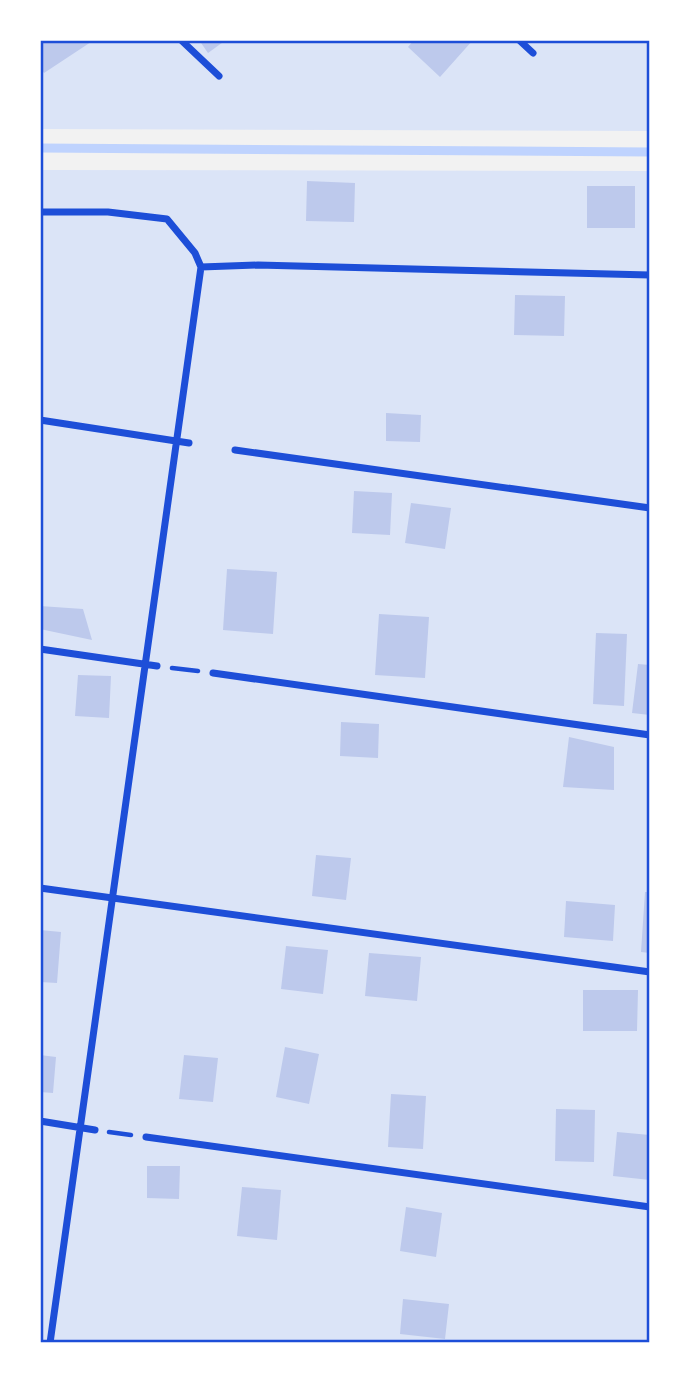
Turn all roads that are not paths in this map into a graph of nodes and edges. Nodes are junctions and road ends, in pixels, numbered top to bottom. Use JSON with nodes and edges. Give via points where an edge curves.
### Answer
{"nodes":[{"id":1,"x":181,"y":40,"type":"edge"},
{"id":2,"x":519,"y":40,"type":"edge"},
{"id":3,"x":533,"y":53,"type":"dead end"},
{"id":4,"x":219,"y":76,"type":"dead end"},
{"id":5,"x":40,"y":212,"type":"edge"},
{"id":6,"x":201,"y":267,"type":"junction"},
{"id":7,"x":650,"y":275,"type":"edge"},
{"id":8,"x":40,"y":420,"type":"edge"},
{"id":9,"x":178,"y":441,"type":"junction"},
{"id":10,"x":189,"y":443,"type":"dead end"},
{"id":11,"x":235,"y":450,"type":"dead end"},
{"id":12,"x":650,"y":508,"type":"edge"},
{"id":13,"x":40,"y":649,"type":"edge"},
{"id":14,"x":145,"y":664,"type":"junction"},
{"id":15,"x":158,"y":666,"type":"road end"},
{"id":16,"x":213,"y":673,"type":"road end"},
{"id":17,"x":650,"y":735,"type":"edge"},
{"id":18,"x":40,"y":888,"type":"edge"},
{"id":19,"x":113,"y":898,"type":"junction"},
{"id":20,"x":650,"y":972,"type":"edge"},
{"id":21,"x":42,"y":1122,"type":"edge"},
{"id":22,"x":81,"y":1128,"type":"junction"},
{"id":23,"x":95,"y":1130,"type":"road end"},
{"id":24,"x":146,"y":1137,"type":"road end"},
{"id":25,"x":650,"y":1207,"type":"edge"},
{"id":26,"x":50,"y":1343,"type":"edge"}],
"edges":[{"from":1,"to":4,"type":"street"},
{"from":2,"to":3,"type":"street"},
{"from":5,"to":6,"type":"street","via":[[108,212],[167,219]]},
{"from":6,"to":7,"type":"street"},
{"from":6,"to":9,"type":"street"},
{"from":8,"to":9,"type":"street"},
{"from":9,"to":10,"type":"street"},
{"from":9,"to":14,"type":"street"},
{"from":11,"to":12,"type":"street"},
{"from":13,"to":14,"type":"street"},
{"from":14,"to":15,"type":"street"},
{"from":14,"to":19,"type":"street"},
{"from":16,"to":17,"type":"street"},
{"from":18,"to":19,"type":"street"},
{"from":19,"to":20,"type":"street"},
{"from":19,"to":22,"type":"street"},
{"from":21,"to":22,"type":"street"},
{"from":22,"to":23,"type":"street"},
{"from":22,"to":26,"type":"street"},
{"from":24,"to":25,"type":"street"}]}
